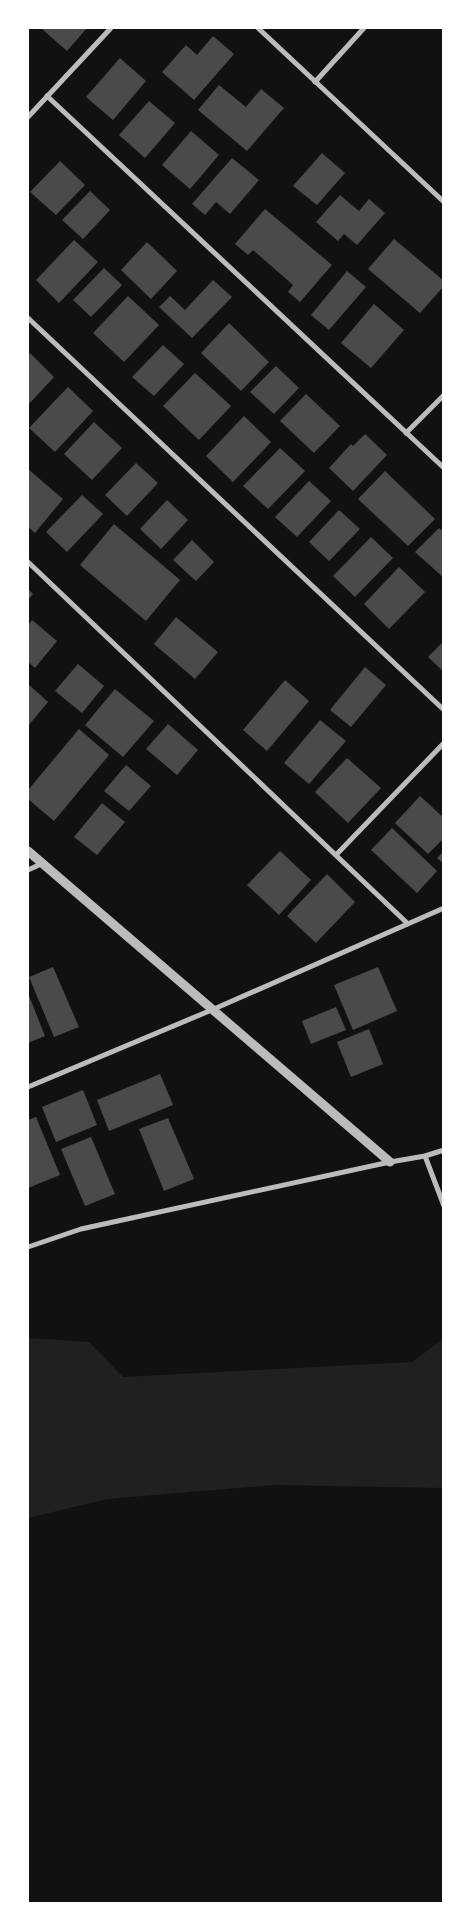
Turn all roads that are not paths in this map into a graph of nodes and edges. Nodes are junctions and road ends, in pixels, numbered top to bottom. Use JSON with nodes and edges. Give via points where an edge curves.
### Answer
{"nodes":[{"id":1,"x":111,"y":28,"type":"edge"},
{"id":2,"x":258,"y":28,"type":"edge"},
{"id":3,"x":364,"y":28,"type":"edge"},
{"id":4,"x":315,"y":82,"type":"junction"},
{"id":5,"x":47,"y":96,"type":"junction"},
{"id":6,"x":28,"y":117,"type":"edge"},
{"id":7,"x":444,"y":202,"type":"edge"},
{"id":8,"x":28,"y":318,"type":"edge"},
{"id":9,"x":444,"y":395,"type":"edge"},
{"id":10,"x":406,"y":433,"type":"junction"},
{"id":11,"x":444,"y":468,"type":"edge"},
{"id":12,"x":28,"y":562,"type":"edge"},
{"id":13,"x":444,"y":710,"type":"edge"},
{"id":14,"x":444,"y":743,"type":"edge"},
{"id":15,"x":28,"y":851,"type":"edge"},
{"id":16,"x":336,"y":855,"type":"junction"},
{"id":17,"x":41,"y":864,"type":"junction"},
{"id":18,"x":28,"y":870,"type":"edge"},
{"id":19,"x":444,"y":908,"type":"edge"},
{"id":20,"x":407,"y":923,"type":"junction"},
{"id":21,"x":214,"y":1009,"type":"junction"},
{"id":22,"x":28,"y":1087,"type":"edge"},
{"id":23,"x":444,"y":1150,"type":"edge"},
{"id":24,"x":425,"y":1156,"type":"junction"},
{"id":25,"x":390,"y":1162,"type":"junction"},
{"id":26,"x":444,"y":1206,"type":"edge"},
{"id":27,"x":28,"y":1247,"type":"edge"}],
"edges":[{"from":1,"to":5,"type":"street"},
{"from":2,"to":4,"type":"street"},
{"from":3,"to":4,"type":"street"},
{"from":4,"to":7,"type":"street"},
{"from":5,"to":6,"type":"street"},
{"from":5,"to":10,"type":"street"},
{"from":8,"to":13,"type":"street"},
{"from":9,"to":10,"type":"street"},
{"from":10,"to":11,"type":"street"},
{"from":12,"to":16,"type":"street"},
{"from":14,"to":16,"type":"street"},
{"from":15,"to":17,"type":"street"},
{"from":16,"to":20,"type":"street"},
{"from":17,"to":18,"type":"street"},
{"from":17,"to":21,"type":"street"},
{"from":19,"to":20,"type":"street"},
{"from":20,"to":21,"type":"street"},
{"from":21,"to":22,"type":"street"},
{"from":21,"to":25,"type":"street"},
{"from":23,"to":24,"type":"street"},
{"from":24,"to":25,"type":"street"},
{"from":24,"to":26,"type":"street"},
{"from":25,"to":27,"type":"street","via":[[81,1229]]}]}
